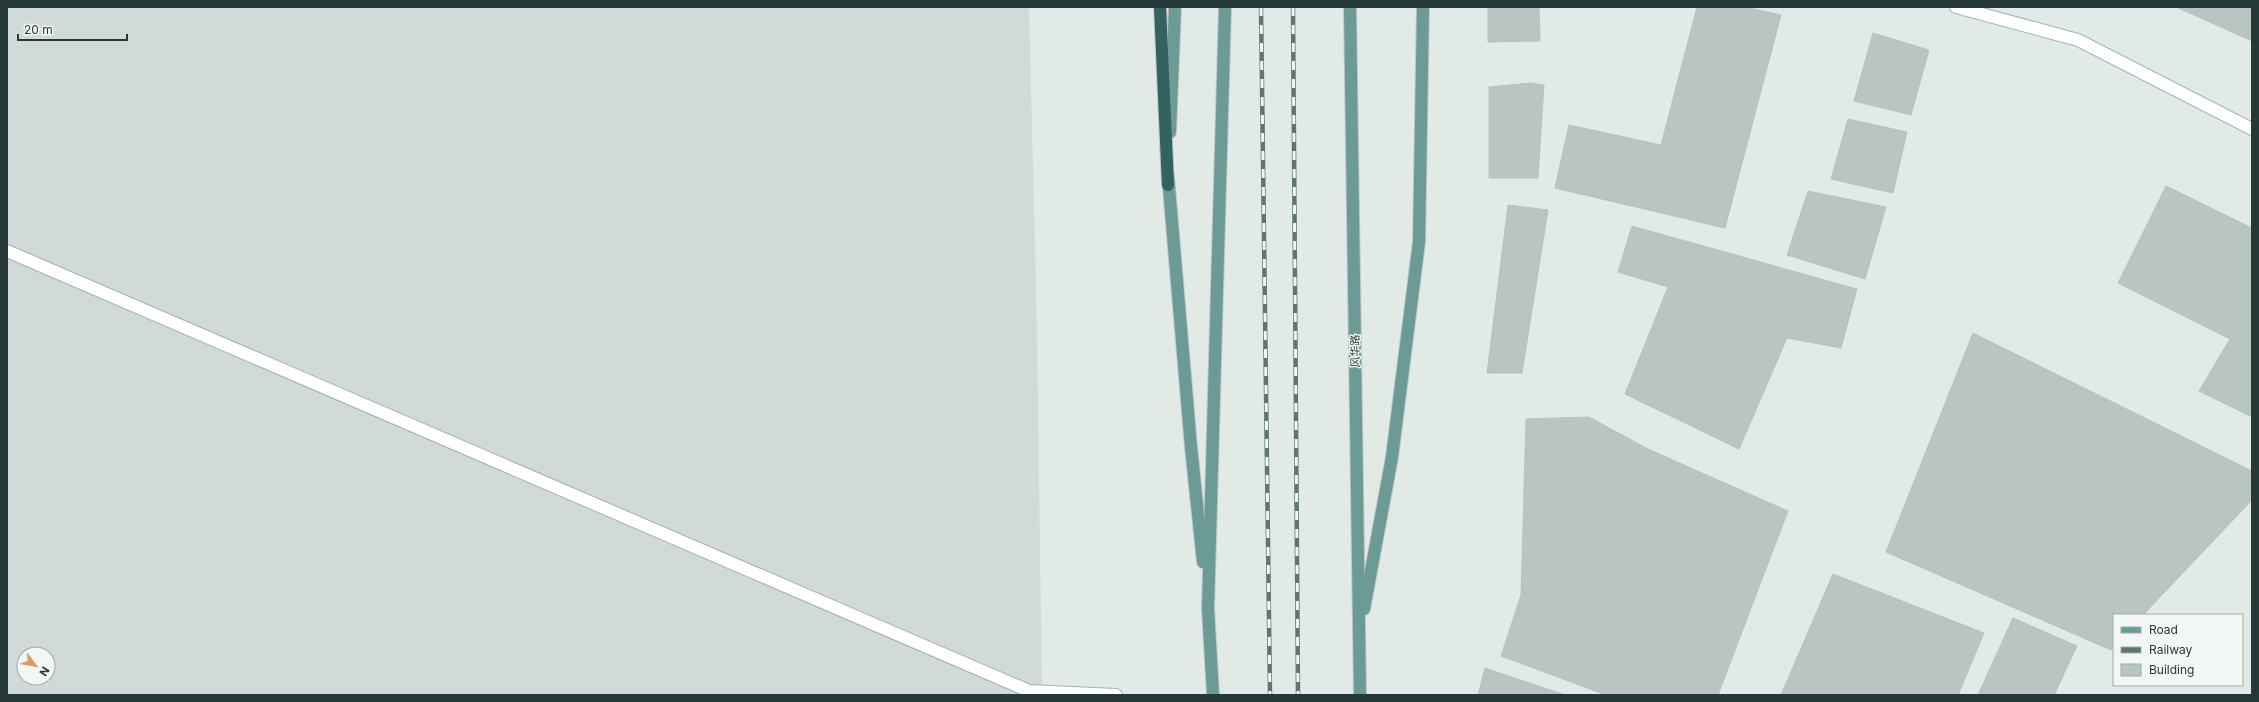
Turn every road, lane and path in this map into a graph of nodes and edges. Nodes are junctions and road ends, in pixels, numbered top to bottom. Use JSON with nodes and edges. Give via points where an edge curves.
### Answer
{"nodes":[{"id":1,"x":1160,"y":7,"type":"edge"},
{"id":2,"x":1175,"y":7,"type":"edge"},
{"id":3,"x":1225,"y":7,"type":"edge"},
{"id":4,"x":1350,"y":7,"type":"edge"},
{"id":5,"x":1423,"y":7,"type":"edge"},
{"id":6,"x":1956,"y":7,"type":"edge"},
{"id":7,"x":2252,"y":129,"type":"edge"},
{"id":8,"x":1168,"y":185,"type":"junction"},
{"id":9,"x":7,"y":251,"type":"edge"},
{"id":10,"x":1208,"y":608,"type":"junction"},
{"id":11,"x":1359,"y":636,"type":"junction"},
{"id":12,"x":1116,"y":695,"type":"edge"},
{"id":13,"x":1213,"y":695,"type":"edge"},
{"id":14,"x":1360,"y":695,"type":"edge"}],
"edges":[{"from":1,"to":8,"type":"highway"},
{"from":2,"to":8,"type":"main road"},
{"from":3,"to":10,"type":"main road"},
{"from":4,"to":11,"type":"main road","name":"风华路"},
{"from":5,"to":11,"type":"main road","via":[[1419,242],[1392,457]]},
{"from":6,"to":7,"type":"street","via":[[2078,40]]},
{"from":8,"to":10,"type":"main road"},
{"from":9,"to":12,"type":"street","via":[[1029,691]]},
{"from":10,"to":13,"type":"main road"},
{"from":11,"to":14,"type":"main road","name":"风华路"}]}
